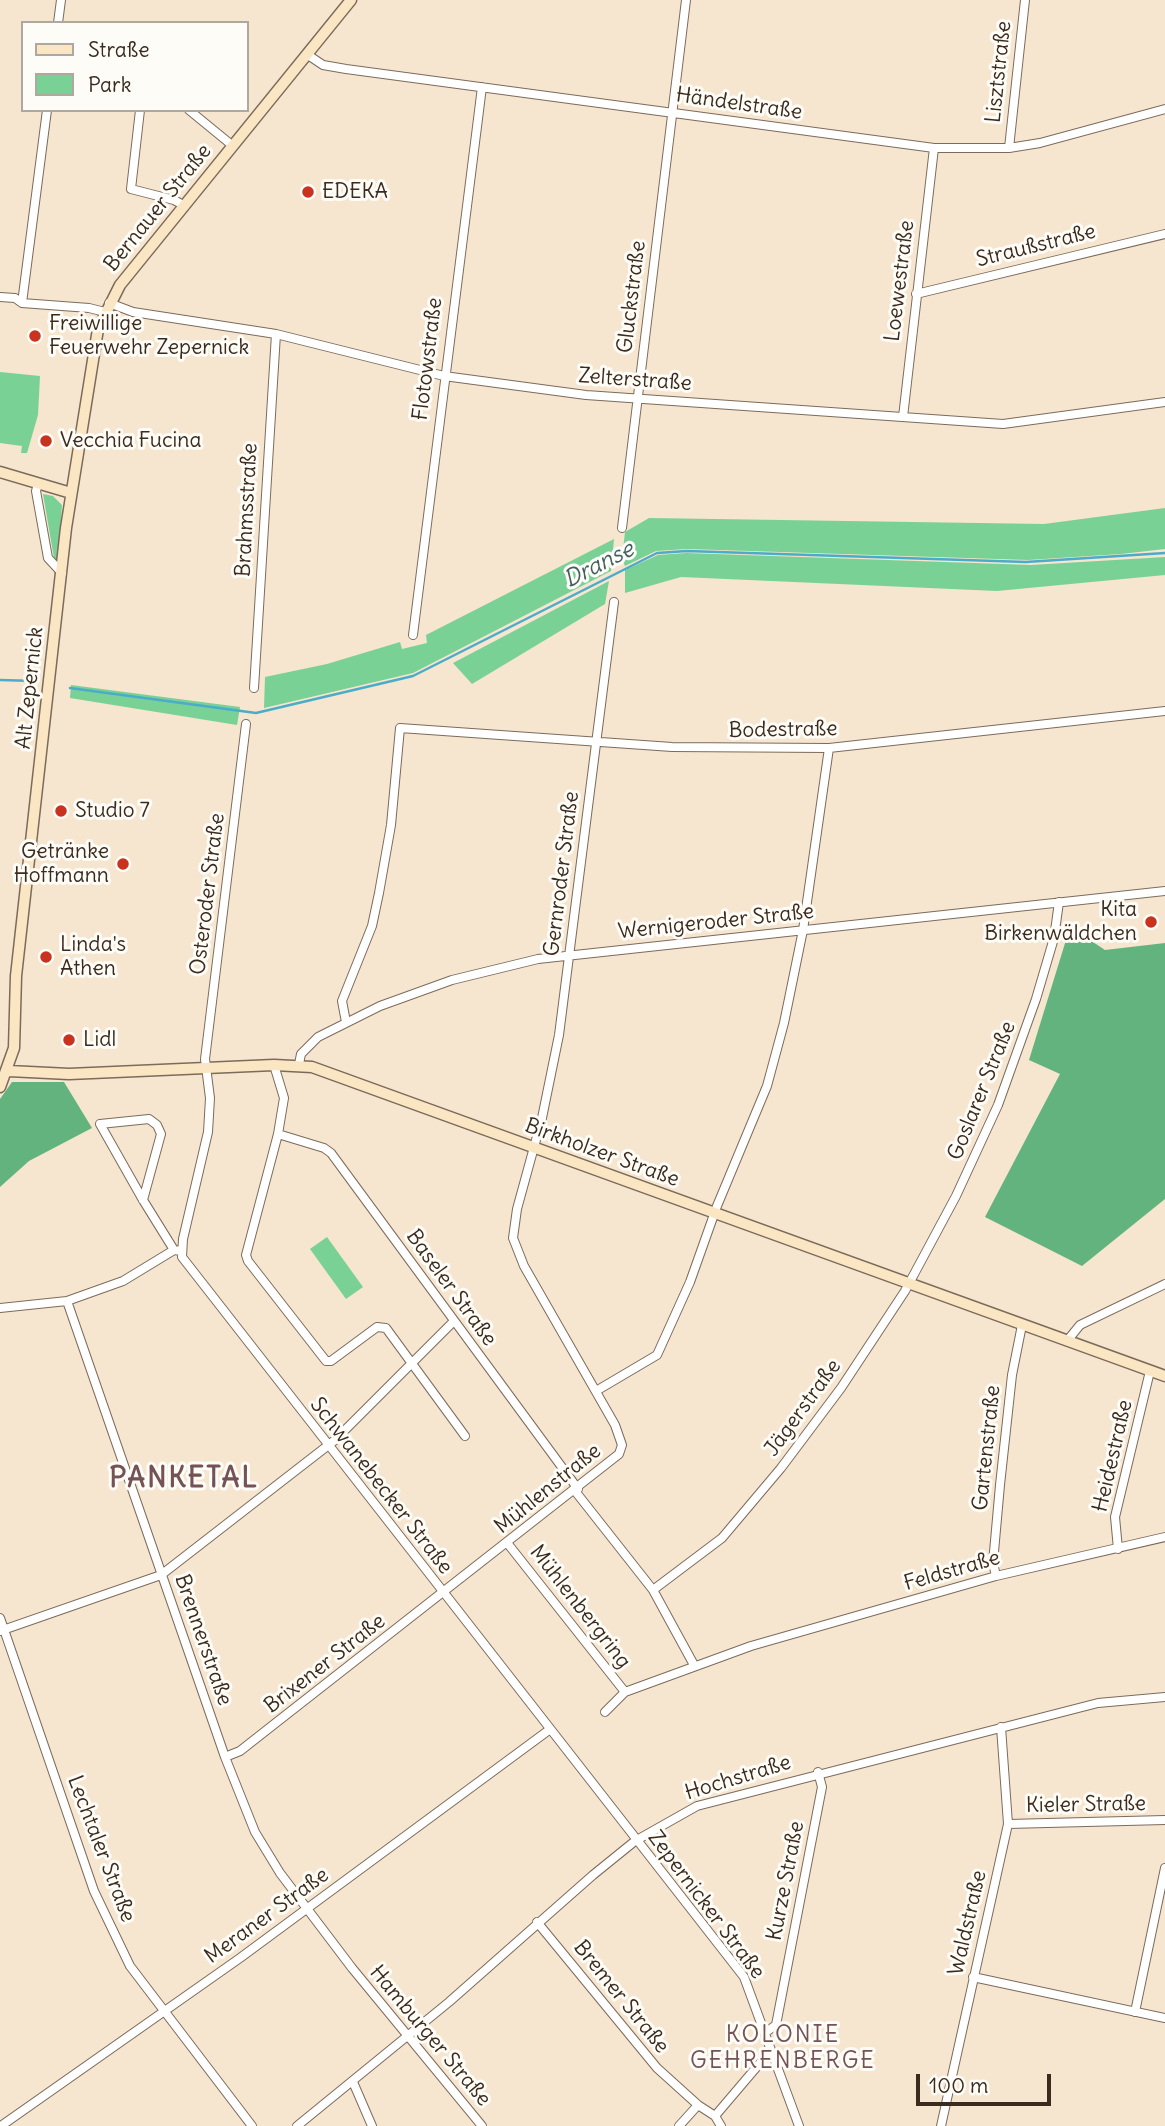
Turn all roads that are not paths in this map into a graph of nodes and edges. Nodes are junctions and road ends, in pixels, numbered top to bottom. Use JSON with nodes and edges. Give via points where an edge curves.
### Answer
{"nodes":[{"id":1,"x":61,"y":0,"type":"edge"},
{"id":2,"x":351,"y":0,"type":"edge"},
{"id":3,"x":686,"y":0,"type":"edge"},
{"id":4,"x":1025,"y":0,"type":"edge"},
{"id":5,"x":58,"y":21,"type":"edge"},
{"id":6,"x":308,"y":55,"type":"junction"},
{"id":7,"x":482,"y":87,"type":"junction"},
{"id":8,"x":1165,"y":109,"type":"edge"},
{"id":9,"x":47,"y":112,"type":"edge"},
{"id":10,"x":139,"y":112,"type":"edge"},
{"id":11,"x":191,"y":112,"type":"edge"},
{"id":12,"x":673,"y":112,"type":"junction"},
{"id":13,"x":233,"y":146,"type":"junction"},
{"id":14,"x":934,"y":148,"type":"junction"},
{"id":15,"x":1009,"y":148,"type":"junction"},
{"id":16,"x":185,"y":206,"type":"junction"},
{"id":17,"x":1165,"y":234,"type":"edge"},
{"id":18,"x":916,"y":294,"type":"junction"},
{"id":19,"x":0,"y":296,"type":"edge"},
{"id":20,"x":22,"y":303,"type":"junction"},
{"id":21,"x":107,"y":308,"type":"junction"},
{"id":22,"x":276,"y":334,"type":"junction"},
{"id":23,"x":443,"y":376,"type":"junction"},
{"id":24,"x":638,"y":398,"type":"junction"},
{"id":25,"x":1165,"y":402,"type":"edge"},
{"id":26,"x":903,"y":417,"type":"junction"},
{"id":27,"x":0,"y":472,"type":"edge"},
{"id":28,"x":37,"y":484,"type":"junction"},
{"id":29,"x":71,"y":493,"type":"junction"},
{"id":30,"x":622,"y":528,"type":"dead end"},
{"id":31,"x":62,"y":573,"type":"junction"},
{"id":32,"x":614,"y":601,"type":"dead end"},
{"id":33,"x":413,"y":635,"type":"dead end"},
{"id":34,"x":254,"y":688,"type":"dead end"},
{"id":35,"x":1165,"y":711,"type":"edge"},
{"id":36,"x":246,"y":724,"type":"dead end"},
{"id":37,"x":595,"y":743,"type":"junction"},
{"id":38,"x":828,"y":748,"type":"junction"},
{"id":39,"x":1165,"y":891,"type":"edge"},
{"id":40,"x":1059,"y":902,"type":"junction"},
{"id":41,"x":803,"y":930,"type":"junction"},
{"id":42,"x":569,"y":956,"type":"junction"},
{"id":43,"x":346,"y":1022,"type":"junction"},
{"id":44,"x":299,"y":1064,"type":"junction"},
{"id":45,"x":274,"y":1065,"type":"junction"},
{"id":46,"x":205,"y":1068,"type":"junction"},
{"id":47,"x":4,"y":1072,"type":"edge"},
{"id":48,"x":0,"y":1087,"type":"edge"},
{"id":49,"x":278,"y":1134,"type":"junction"},
{"id":50,"x":533,"y":1149,"type":"junction"},
{"id":51,"x":143,"y":1200,"type":"junction"},
{"id":52,"x":714,"y":1213,"type":"junction"},
{"id":53,"x":177,"y":1251,"type":"junction"},
{"id":54,"x":909,"y":1284,"type":"junction"},
{"id":55,"x":1165,"y":1284,"type":"edge"},
{"id":56,"x":67,"y":1301,"type":"junction"},
{"id":57,"x":0,"y":1308,"type":"edge"},
{"id":58,"x":454,"y":1321,"type":"junction"},
{"id":59,"x":1022,"y":1325,"type":"junction"},
{"id":60,"x":1067,"y":1341,"type":"junction"},
{"id":61,"x":412,"y":1362,"type":"junction"},
{"id":62,"x":1150,"y":1371,"type":"junction"},
{"id":63,"x":1165,"y":1377,"type":"edge"},
{"id":64,"x":596,"y":1391,"type":"junction"},
{"id":65,"x":465,"y":1436,"type":"dead end"},
{"id":66,"x":328,"y":1446,"type":"junction"},
{"id":67,"x":576,"y":1490,"type":"junction"},
{"id":68,"x":1165,"y":1537,"type":"edge"},
{"id":69,"x":508,"y":1544,"type":"junction"},
{"id":70,"x":1118,"y":1549,"type":"junction"},
{"id":71,"x":161,"y":1574,"type":"junction"},
{"id":72,"x":996,"y":1576,"type":"junction"},
{"id":73,"x":653,"y":1590,"type":"junction"},
{"id":74,"x":443,"y":1594,"type":"junction"},
{"id":75,"x":0,"y":1618,"type":"edge"},
{"id":76,"x":2,"y":1630,"type":"edge"},
{"id":77,"x":755,"y":1645,"type":"joint"},
{"id":78,"x":694,"y":1665,"type":"junction"},
{"id":79,"x":625,"y":1692,"type":"junction"},
{"id":80,"x":1165,"y":1697,"type":"edge"},
{"id":81,"x":605,"y":1712,"type":"dead end"},
{"id":82,"x":1001,"y":1727,"type":"junction"},
{"id":83,"x":550,"y":1730,"type":"junction"},
{"id":84,"x":225,"y":1757,"type":"junction"},
{"id":85,"x":818,"y":1772,"type":"junction"},
{"id":86,"x":598,"y":1792,"type":"joint"},
{"id":87,"x":1165,"y":1820,"type":"edge"},
{"id":88,"x":1008,"y":1824,"type":"junction"},
{"id":89,"x":635,"y":1841,"type":"junction"},
{"id":90,"x":1165,"y":1868,"type":"edge"},
{"id":91,"x":307,"y":1910,"type":"junction"},
{"id":92,"x":537,"y":1922,"type":"junction"},
{"id":93,"x":352,"y":1968,"type":"joint"},
{"id":94,"x":973,"y":1977,"type":"junction"},
{"id":95,"x":165,"y":2011,"type":"junction"},
{"id":96,"x":1135,"y":2012,"type":"junction"},
{"id":97,"x":1165,"y":2018,"type":"edge"},
{"id":98,"x":766,"y":2032,"type":"junction"},
{"id":99,"x":408,"y":2036,"type":"junction"},
{"id":100,"x":774,"y":2054,"type":"junction"},
{"id":101,"x":353,"y":2082,"type":"junction"},
{"id":102,"x":698,"y":2105,"type":"junction"},
{"id":103,"x":715,"y":2116,"type":"junction"},
{"id":104,"x":1,"y":2125,"type":"edge"},
{"id":105,"x":252,"y":2126,"type":"edge"},
{"id":106,"x":297,"y":2126,"type":"edge"},
{"id":107,"x":372,"y":2126,"type":"edge"},
{"id":108,"x":482,"y":2126,"type":"edge"},
{"id":109,"x":679,"y":2126,"type":"edge"},
{"id":110,"x":721,"y":2126,"type":"edge"},
{"id":111,"x":799,"y":2126,"type":"edge"},
{"id":112,"x":941,"y":2126,"type":"edge"}],
"edges":[{"from":1,"to":5,"type":"street"},
{"from":2,"to":6,"type":"street","name":"Bernauer Straße"},
{"from":3,"to":12,"type":"street","name":"Gluckstraße"},
{"from":4,"to":15,"type":"street","name":"Lisztstraße"},
{"from":6,"to":7,"type":"street","name":"Händelstraße","via":[[323,65]]},
{"from":6,"to":13,"type":"street","name":"Bernauer Straße"},
{"from":7,"to":12,"type":"street","name":"Händelstraße"},
{"from":7,"to":23,"type":"street","name":"Flotowstraße"},
{"from":8,"to":15,"type":"street","name":"Händelstraße"},
{"from":9,"to":20,"type":"street"},
{"from":10,"to":16,"type":"street","via":[[131,189]]},
{"from":11,"to":13,"type":"street"},
{"from":12,"to":14,"type":"street","name":"Händelstraße"},
{"from":12,"to":24,"type":"street","name":"Gluckstraße"},
{"from":13,"to":16,"type":"street","name":"Bernauer Straße"},
{"from":14,"to":15,"type":"street","name":"Händelstraße"},
{"from":14,"to":18,"type":"street","name":"Loewestraße"},
{"from":16,"to":21,"type":"street","name":"Bernauer Straße"},
{"from":17,"to":18,"type":"street","name":"Straußstraße"},
{"from":18,"to":26,"type":"street","name":"Loewestraße"},
{"from":19,"to":20,"type":"street","name":"Zelterstraße"},
{"from":20,"to":21,"type":"street","name":"Zelterstraße"},
{"from":21,"to":22,"type":"street","name":"Zelterstraße"},
{"from":21,"to":29,"type":"street","name":"Alt Zepernick","via":[[98,329]]},
{"from":22,"to":23,"type":"street","name":"Zelterstraße"},
{"from":22,"to":34,"type":"street","name":"Brahmsstraße"},
{"from":23,"to":24,"type":"street","name":"Zelterstraße"},
{"from":23,"to":33,"type":"street","name":"Flotowstraße"},
{"from":24,"to":26,"type":"street","name":"Zelterstraße"},
{"from":24,"to":30,"type":"street","name":"Gluckstraße"},
{"from":25,"to":26,"type":"street","name":"Zelterstraße","via":[[1003,424]]},
{"from":27,"to":28,"type":"street"},
{"from":28,"to":29,"type":"street"},
{"from":28,"to":31,"type":"street","via":[[48,558]]},
{"from":29,"to":31,"type":"street","name":"Alt Zepernick"},
{"from":31,"to":47,"type":"street","name":"Alt Zepernick","via":[[16,976],[14,1048]]},
{"from":32,"to":37,"type":"street","name":"Gernroder Straße"},
{"from":35,"to":38,"type":"street","name":"Bodestraße"},
{"from":36,"to":46,"type":"street","name":"Osteroder Straße"},
{"from":37,"to":38,"type":"street","name":"Bodestraße","via":[[709,749]]},
{"from":37,"to":42,"type":"street","name":"Gernroder Straße"},
{"from":37,"to":43,"type":"street","name":"Bodestraße","via":[[400,728],[379,893],[372,926],[342,1001]]},
{"from":38,"to":41,"type":"street"},
{"from":39,"to":40,"type":"street","name":"Wernigeroder Straße"},
{"from":40,"to":41,"type":"street","name":"Wernigeroder Straße"},
{"from":40,"to":54,"type":"street","name":"Goslarer Straße","via":[[1045,971],[1002,1095],[971,1166]]},
{"from":41,"to":42,"type":"street","name":"Wernigeroder Straße"},
{"from":41,"to":52,"type":"street","via":[[767,1086]]},
{"from":42,"to":43,"type":"street","name":"Wernigeroder Straße","via":[[517,963],[452,980]]},
{"from":42,"to":50,"type":"street","name":"Gernroder Straße","via":[[553,1066]]},
{"from":43,"to":44,"type":"street","name":"Wernigeroder Straße","via":[[307,1046]]},
{"from":44,"to":45,"type":"street","name":"Birkholzer Straße"},
{"from":44,"to":50,"type":"street","name":"Birkholzer Straße"},
{"from":45,"to":46,"type":"street","name":"Birkholzer Straße"},
{"from":45,"to":49,"type":"street","via":[[284,1098]]},
{"from":46,"to":47,"type":"street","name":"Birkholzer Straße"},
{"from":46,"to":53,"type":"street","name":"Osteroder Straße","via":[[208,1132]]},
{"from":47,"to":48,"type":"street"},
{"from":49,"to":58,"type":"street","name":"Baseler Straße","via":[[331,1153]]},
{"from":49,"to":61,"type":"street","via":[[248,1261],[327,1360],[382,1326]]},
{"from":50,"to":52,"type":"street","name":"Birkholzer Straße"},
{"from":50,"to":64,"type":"street","name":"Mühlenstraße","via":[[514,1227],[515,1247]]},
{"from":51,"to":51,"type":"street","name":"Schwanebecker Straße","via":[[127,1174],[100,1124],[149,1119],[157,1125],[161,1133]]},
{"from":51,"to":53,"type":"street","name":"Schwanebecker Straße"},
{"from":52,"to":54,"type":"street","name":"Birkholzer Straße"},
{"from":52,"to":64,"type":"street","via":[[657,1355]]},
{"from":53,"to":56,"type":"street","via":[[123,1281]]},
{"from":53,"to":66,"type":"street","name":"Schwanebecker Straße"},
{"from":54,"to":59,"type":"street","name":"Birkholzer Straße"},
{"from":54,"to":73,"type":"street","name":"Jägerstraße","via":[[829,1406],[718,1541]]},
{"from":55,"to":60,"type":"street","via":[[1080,1325]]},
{"from":56,"to":57,"type":"street"},
{"from":56,"to":71,"type":"street","name":"Brennerstraße"},
{"from":58,"to":61,"type":"street"},
{"from":58,"to":67,"type":"street","name":"Baseler Straße"},
{"from":59,"to":60,"type":"street","name":"Birkholzer Straße"},
{"from":59,"to":72,"type":"street","name":"Gartenstraße","via":[[1012,1375],[993,1563]]},
{"from":60,"to":62,"type":"street","name":"Birkholzer Straße"},
{"from":61,"to":65,"type":"street"},
{"from":61,"to":66,"type":"street"},
{"from":62,"to":63,"type":"street","name":"Birkholzer Straße"},
{"from":62,"to":70,"type":"street","name":"Heidestraße","via":[[1115,1517]]},
{"from":64,"to":67,"type":"street","name":"Mühlenstraße","via":[[622,1445],[610,1463]]},
{"from":66,"to":71,"type":"street"},
{"from":66,"to":74,"type":"street","name":"Schwanebecker Straße"},
{"from":67,"to":69,"type":"street","name":"Mühlenstraße"},
{"from":67,"to":73,"type":"street"},
{"from":68,"to":70,"type":"street","name":"Feldstraße"},
{"from":69,"to":74,"type":"street","name":"Mühlenstraße"},
{"from":69,"to":79,"type":"street","name":"Mühlenbergring"},
{"from":70,"to":72,"type":"street","name":"Feldstraße"},
{"from":71,"to":76,"type":"street"},
{"from":71,"to":84,"type":"street","name":"Brennerstraße"},
{"from":72,"to":77,"type":"street","name":"Feldstraße"},
{"from":73,"to":78,"type":"street"},
{"from":74,"to":83,"type":"street","name":"Schwanebecker Straße"},
{"from":74,"to":84,"type":"street","name":"Brixener Straße","via":[[240,1751]]},
{"from":75,"to":76,"type":"street","name":"Lechtaler Straße"},
{"from":76,"to":95,"type":"street","name":"Lechtaler Straße","via":[[94,1891],[130,1966]]},
{"from":77,"to":78,"type":"street","name":"Mühlenbergring"},
{"from":78,"to":79,"type":"street","name":"Mühlenbergring"},
{"from":79,"to":81,"type":"street","name":"Mühlenbergring"},
{"from":80,"to":82,"type":"street","name":"Hochstraße","via":[[1098,1703]]},
{"from":82,"to":85,"type":"street","name":"Hochstraße"},
{"from":82,"to":88,"type":"street","name":"Waldstraße"},
{"from":83,"to":86,"type":"street","name":"Schwanebecker Straße"},
{"from":83,"to":91,"type":"street","name":"Meraner Straße"},
{"from":84,"to":91,"type":"street","name":"Brennerstraße","via":[[255,1832]]},
{"from":85,"to":89,"type":"street","name":"Hochstraße","via":[[697,1806]]},
{"from":85,"to":98,"type":"street","name":"Kurze Straße","via":[[822,1787],[776,2025]]},
{"from":86,"to":89,"type":"street","name":"Zepernicker Straße"},
{"from":87,"to":88,"type":"street","name":"Kieler Straße"},
{"from":88,"to":94,"type":"street","name":"Waldstraße"},
{"from":89,"to":92,"type":"street","name":"Hochstraße"},
{"from":89,"to":98,"type":"street","name":"Zepernicker Straße","via":[[744,1977]]},
{"from":90,"to":96,"type":"street"},
{"from":91,"to":93,"type":"street","name":"Brennerstraße"},
{"from":91,"to":95,"type":"street","name":"Meraner Straße"},
{"from":92,"to":99,"type":"street","name":"Hochstraße"},
{"from":92,"to":102,"type":"street","name":"Bremer Straße","via":[[657,2068]]},
{"from":93,"to":99,"type":"street","name":"Hamburger Straße"},
{"from":94,"to":96,"type":"street"},
{"from":94,"to":112,"type":"street","name":"Waldstraße"},
{"from":95,"to":104,"type":"street","name":"Meraner Straße"},
{"from":95,"to":105,"type":"street","name":"Lechtaler Straße"},
{"from":96,"to":97,"type":"street"},
{"from":98,"to":100,"type":"street","name":"Zepernicker Straße"},
{"from":99,"to":101,"type":"street","name":"Hochstraße"},
{"from":99,"to":108,"type":"street","name":"Hamburger Straße"},
{"from":100,"to":103,"type":"street","via":[[766,2056]]},
{"from":100,"to":111,"type":"street","name":"Zepernicker Straße"},
{"from":101,"to":106,"type":"street","name":"Hochstraße"},
{"from":101,"to":107,"type":"street"},
{"from":102,"to":103,"type":"street","name":"Bremer Straße"},
{"from":102,"to":109,"type":"street"},
{"from":103,"to":110,"type":"street"}]}
